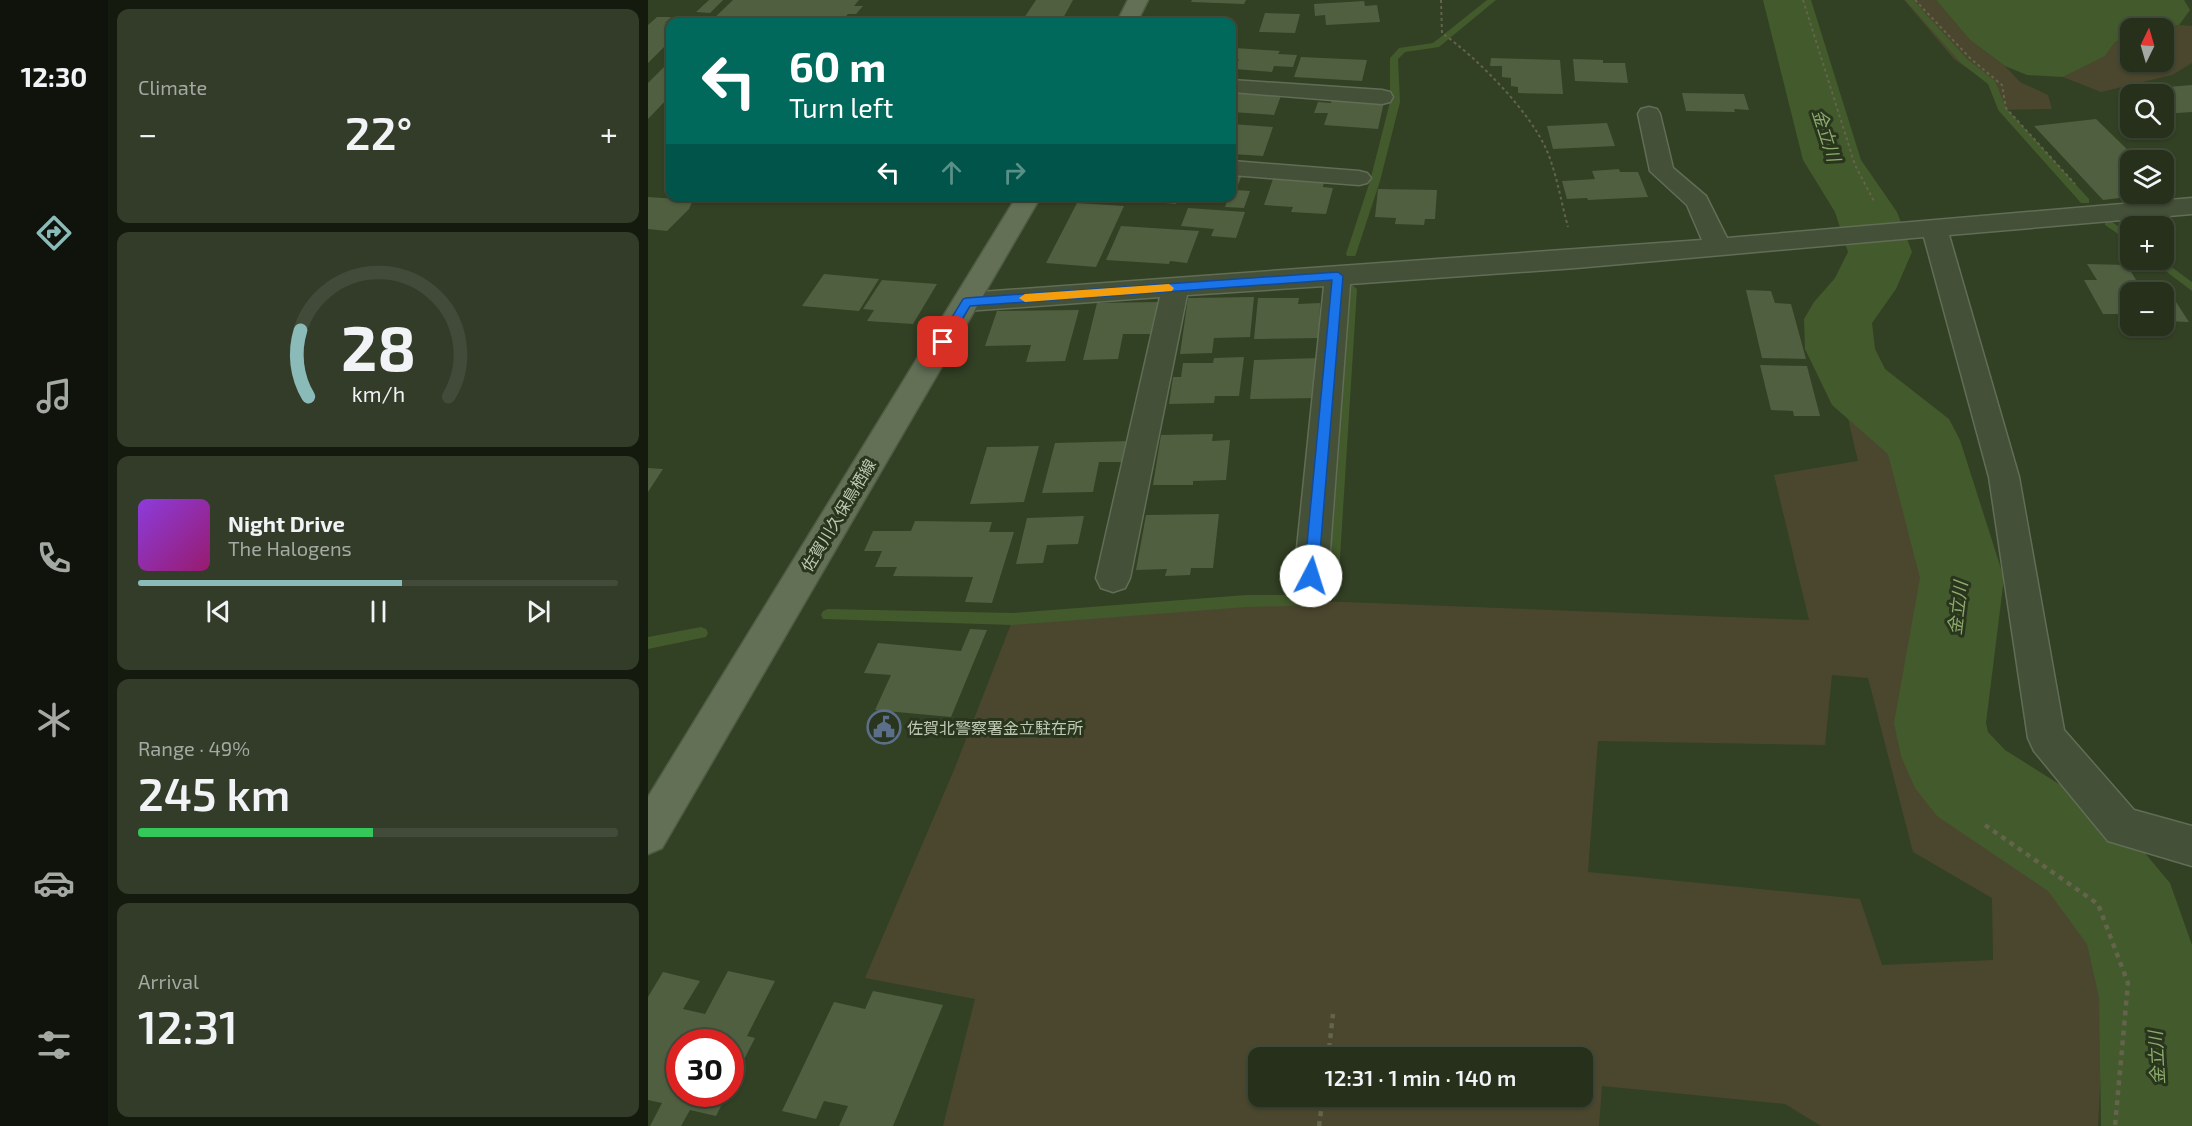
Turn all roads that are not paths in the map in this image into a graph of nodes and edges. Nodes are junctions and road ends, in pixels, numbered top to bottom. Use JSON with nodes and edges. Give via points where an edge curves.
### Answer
{"nodes":[{"id":1,"x":1138,"y":0,"type":"edge"},
{"id":2,"x":1129,"y":18,"type":"edge"},
{"id":3,"x":1236,"y":86,"type":"edge"},
{"id":4,"x":1383,"y":97,"type":"dead end"},
{"id":5,"x":1649,"y":114,"type":"dead end"},
{"id":6,"x":1236,"y":168,"type":"edge"},
{"id":7,"x":1359,"y":178,"type":"dead end"},
{"id":8,"x":1026,"y":201,"type":"edge"},
{"id":9,"x":2192,"y":206,"type":"edge"},
{"id":10,"x":1919,"y":229,"type":"junction"},
{"id":11,"x":1718,"y":246,"type":"junction"},
{"id":12,"x":1338,"y":276,"type":"junction"},
{"id":13,"x":1175,"y":288,"type":"junction"},
{"id":14,"x":966,"y":302,"type":"junction"},
{"id":15,"x":1311,"y":576,"type":"dead end"},
{"id":16,"x":1113,"y":578,"type":"dead end"},
{"id":17,"x":648,"y":834,"type":"edge"},
{"id":18,"x":2192,"y":846,"type":"edge"}],
"edges":[{"from":1,"to":2,"type":"main road"},
{"from":3,"to":4,"type":"street"},
{"from":5,"to":11,"type":"street","via":[[1662,171],[1697,201]]},
{"from":6,"to":7,"type":"street"},
{"from":8,"to":14,"type":"main road","name":"佐賀川久保鳥栖線"},
{"from":9,"to":10,"type":"street"},
{"from":10,"to":11,"type":"street"},
{"from":10,"to":18,"type":"street","via":[[2004,477],[2047,738],[2122,827]]},
{"from":11,"to":12,"type":"street"},
{"from":12,"to":13,"type":"street"},
{"from":12,"to":15,"type":"street"},
{"from":13,"to":14,"type":"street"},
{"from":13,"to":16,"type":"street"},
{"from":14,"to":17,"type":"main road","name":"佐賀川久保鳥栖線"}]}
